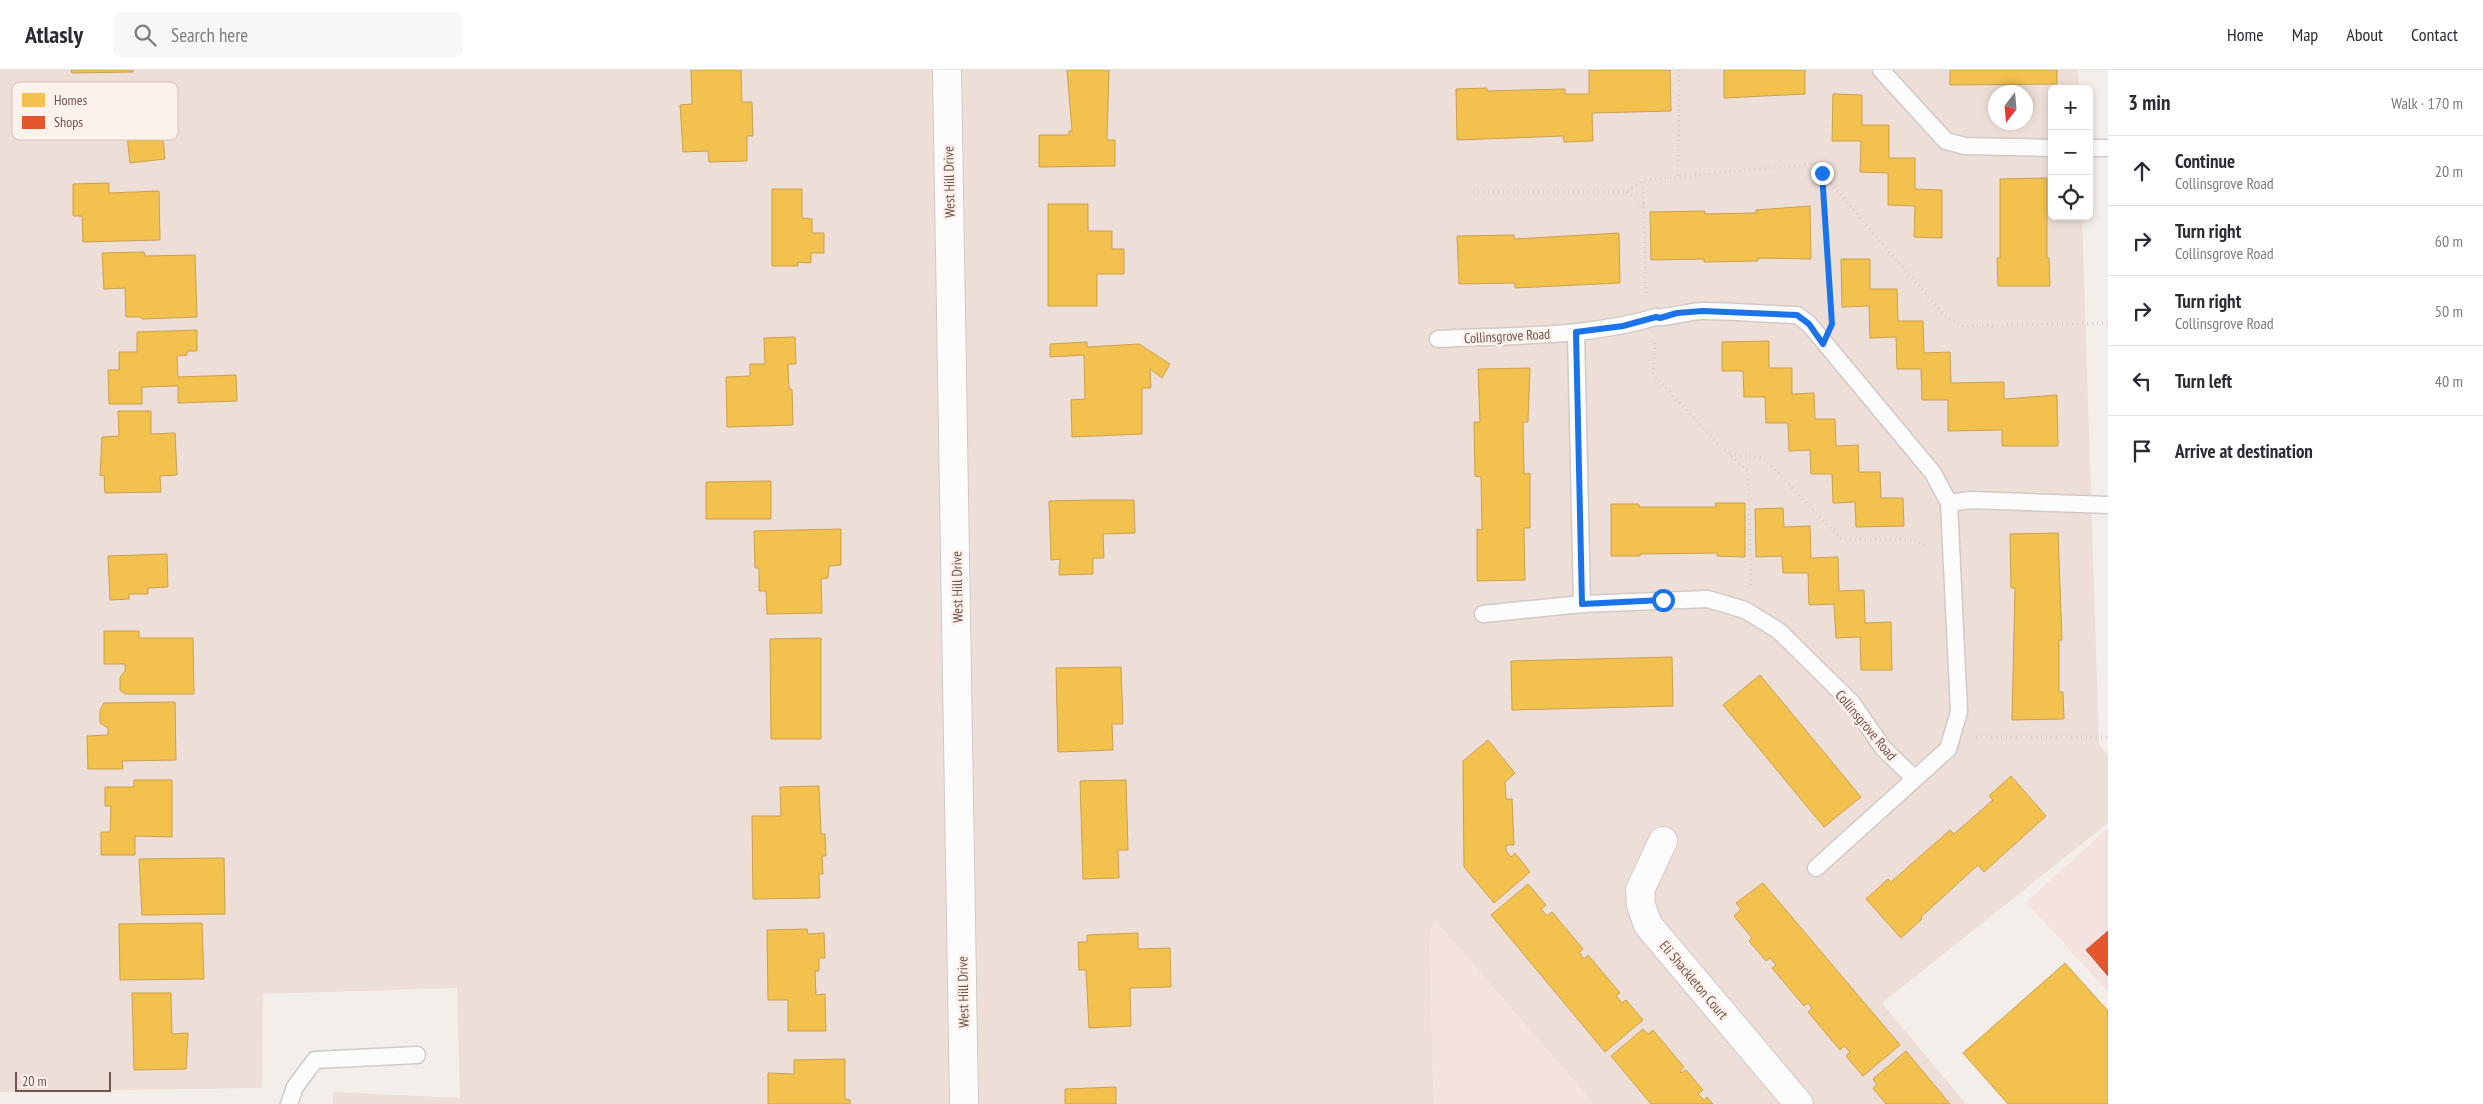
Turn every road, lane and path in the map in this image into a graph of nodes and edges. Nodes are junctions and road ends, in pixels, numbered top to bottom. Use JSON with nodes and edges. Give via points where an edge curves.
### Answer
{"nodes":[{"id":1,"x":948,"y":70,"type":"edge"},
{"id":2,"x":1679,"y":70,"type":"edge"},
{"id":3,"x":1881,"y":70,"type":"edge"},
{"id":4,"x":2048,"y":148,"type":"edge"},
{"id":5,"x":2093,"y":148,"type":"edge"},
{"id":6,"x":2108,"y":148,"type":"edge"},
{"id":7,"x":1822,"y":173,"type":"dead end"},
{"id":8,"x":1678,"y":176,"type":"dead end"},
{"id":9,"x":1643,"y":180,"type":"dead end"},
{"id":10,"x":1473,"y":192,"type":"dead end"},
{"id":11,"x":1627,"y":192,"type":"junction"},
{"id":12,"x":1644,"y":205,"type":"dead end"},
{"id":13,"x":1576,"y":332,"type":"junction"},
{"id":14,"x":1438,"y":340,"type":"dead end"},
{"id":15,"x":1823,"y":344,"type":"junction"},
{"id":16,"x":1730,"y":454,"type":"dead end"},
{"id":17,"x":1949,"y":503,"type":"junction"},
{"id":18,"x":2108,"y":505,"type":"edge"},
{"id":19,"x":1951,"y":547,"type":"junction"},
{"id":20,"x":1582,"y":604,"type":"junction"},
{"id":21,"x":1483,"y":614,"type":"dead end"},
{"id":22,"x":1952,"y":735,"type":"junction"},
{"id":23,"x":2108,"y":737,"type":"edge"},
{"id":24,"x":1914,"y":778,"type":"junction"},
{"id":25,"x":1663,"y":841,"type":"dead end"},
{"id":26,"x":1816,"y":868,"type":"dead end"},
{"id":27,"x":417,"y":1055,"type":"dead end"},
{"id":28,"x":289,"y":1104,"type":"edge"},
{"id":29,"x":964,"y":1104,"type":"edge"},
{"id":30,"x":1799,"y":1104,"type":"edge"}],
"edges":[{"from":1,"to":29,"type":"street","name":"West Hill Drive"},
{"from":2,"to":8,"type":"path"},
{"from":3,"to":4,"type":"lane","via":[[1946,141],[1964,146]]},
{"from":5,"to":6,"type":"lane"},
{"from":7,"to":15,"type":"path","via":[[1832,324]]},
{"from":9,"to":11,"type":"path"},
{"from":10,"to":11,"type":"path"},
{"from":11,"to":12,"type":"path"},
{"from":13,"to":14,"type":"lane","name":"Collinsgrove Road"},
{"from":13,"to":15,"type":"lane","name":"Collinsgrove Road","via":[[1623,326],[1677,313],[1753,312],[1797,315],[1809,324]]},
{"from":13,"to":20,"type":"lane"},
{"from":15,"to":17,"type":"lane","name":"Collinsgrove Road","via":[[1933,473]]},
{"from":16,"to":19,"type":"path","via":[[1764,458],[1842,539],[1914,539],[1929,548]]},
{"from":17,"to":18,"type":"lane","via":[[1970,500]]},
{"from":17,"to":19,"type":"lane","name":"Collinsgrove Road"},
{"from":19,"to":22,"type":"lane","name":"Collinsgrove Road","via":[[1959,712]]},
{"from":20,"to":21,"type":"lane","name":"Collinsgrove Road"},
{"from":20,"to":24,"type":"lane","name":"Collinsgrove Road","via":[[1708,599],[1745,610],[1779,631],[1852,704],[1883,748]]},
{"from":22,"to":23,"type":"path","via":[[1991,739]]},
{"from":22,"to":24,"type":"lane","name":"Collinsgrove Road","via":[[1948,749]]},
{"from":24,"to":26,"type":"lane"},
{"from":25,"to":30,"type":"street","name":"Eli Shackleton Court","via":[[1640,890],[1640,905],[1648,925]]},
{"from":27,"to":28,"type":"lane","via":[[315,1060],[295,1087]]}]}
